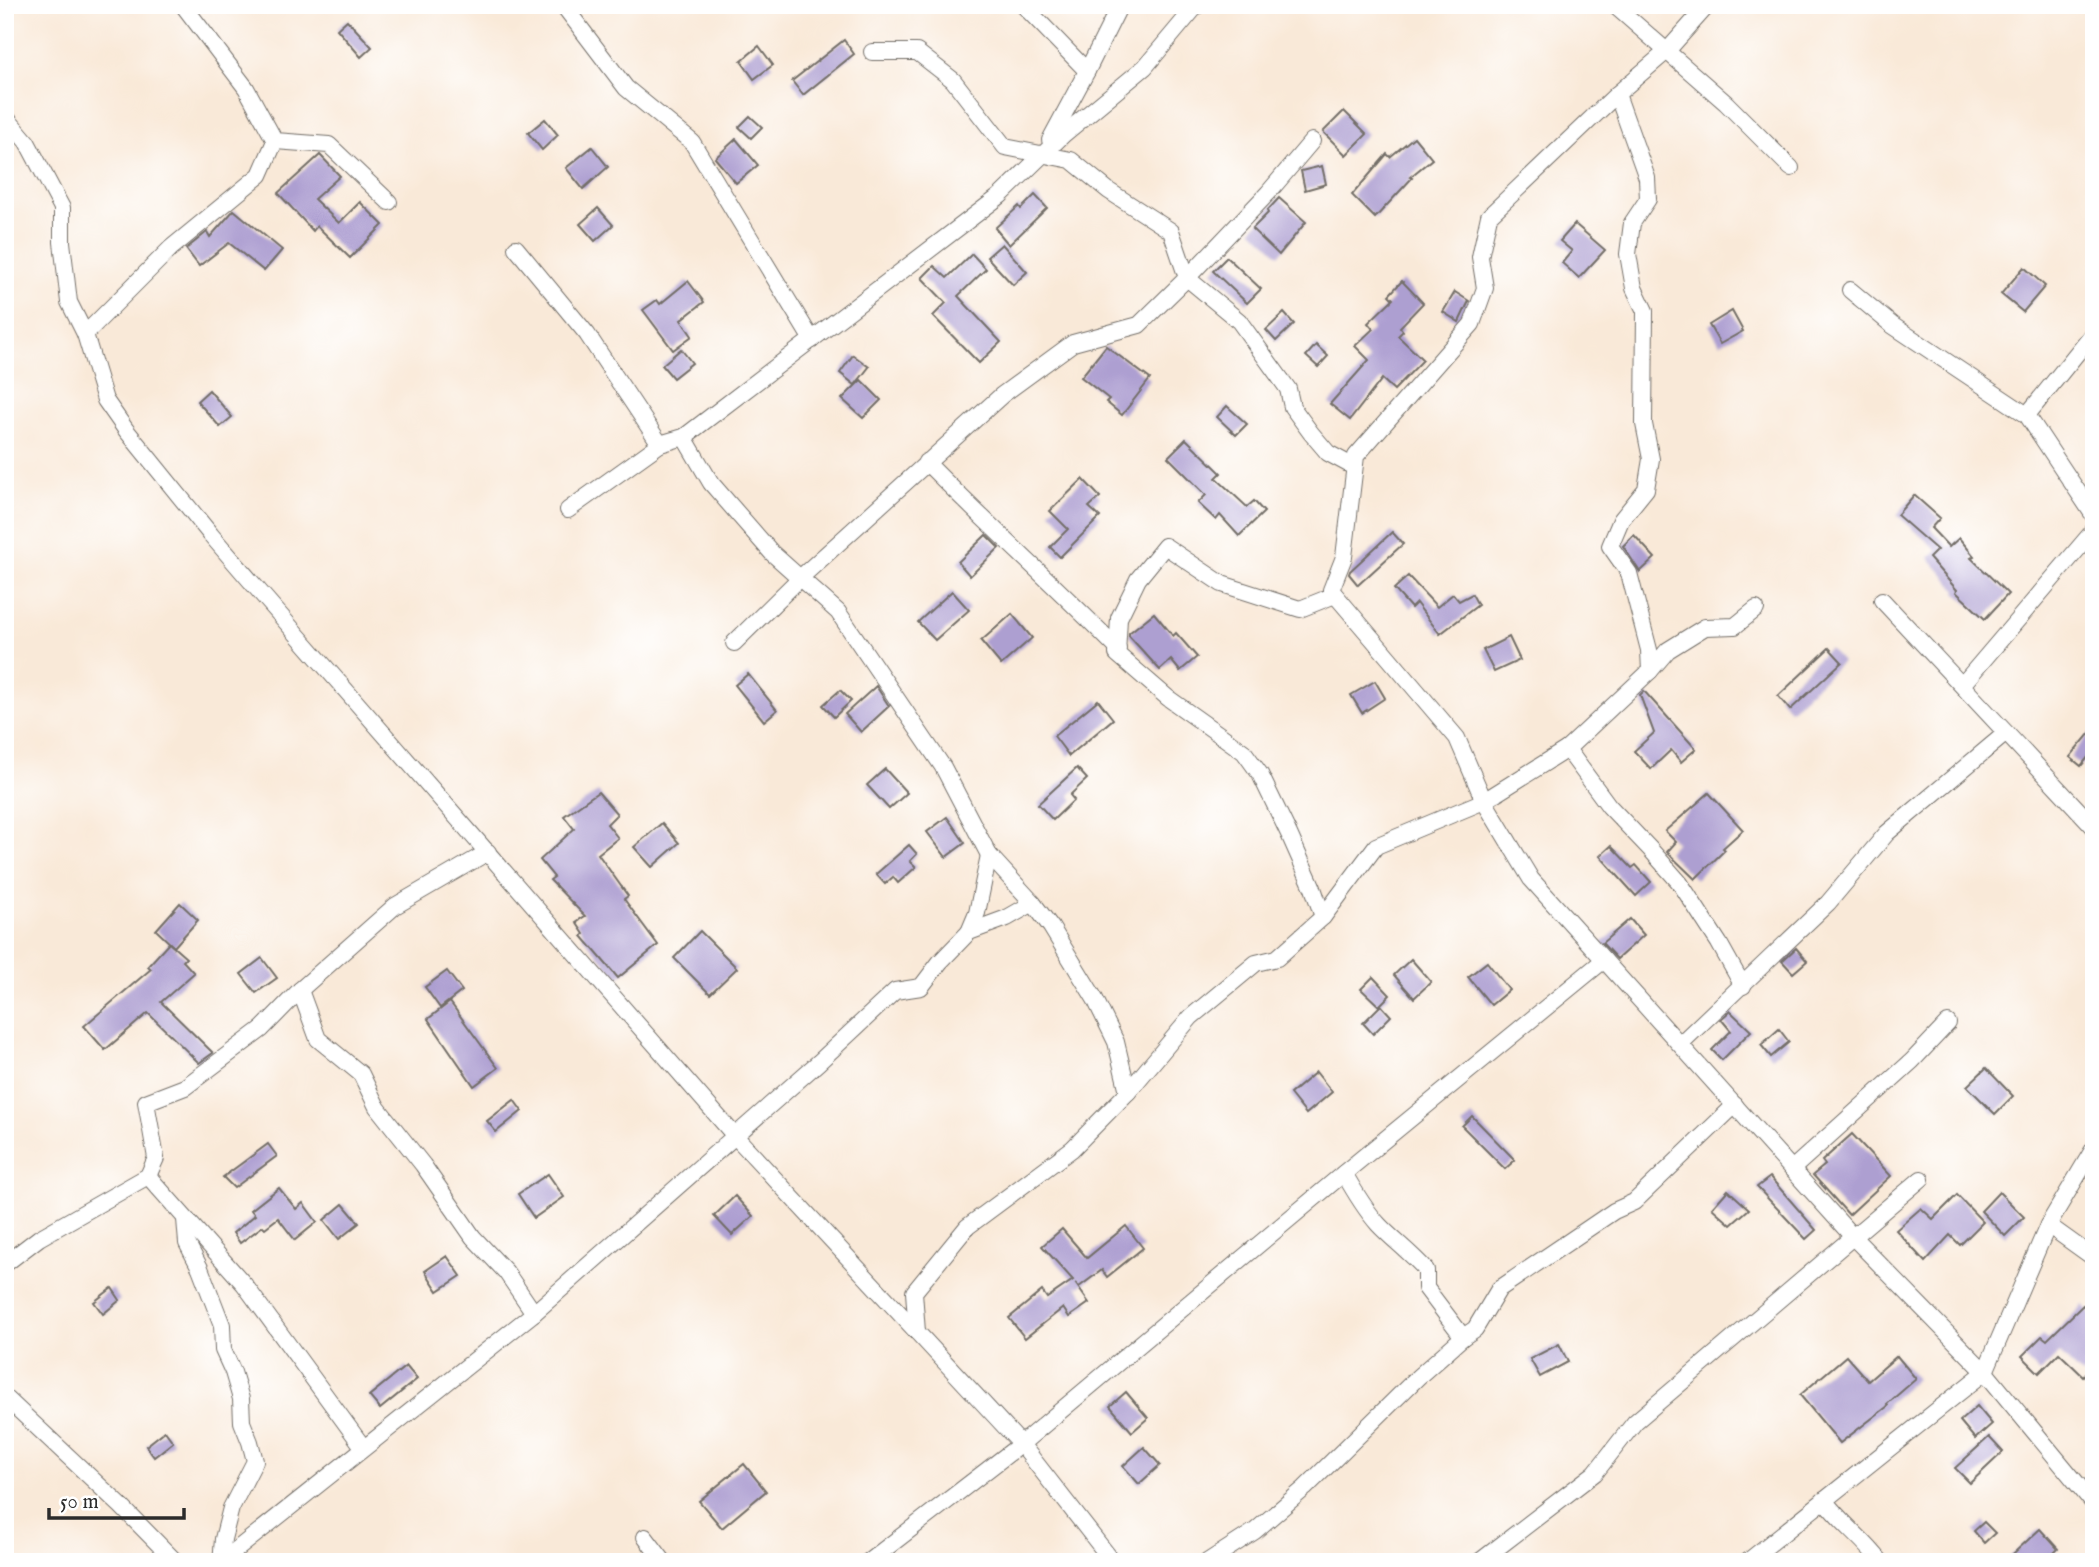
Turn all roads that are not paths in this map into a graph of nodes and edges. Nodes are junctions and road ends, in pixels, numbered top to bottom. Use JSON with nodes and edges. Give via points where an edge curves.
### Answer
{"nodes":[{"id":1,"x":183,"y":5,"type":"edge"},
{"id":2,"x":564,"y":5,"type":"edge"},
{"id":3,"x":1023,"y":5,"type":"edge"},
{"id":4,"x":1120,"y":5,"type":"edge"},
{"id":5,"x":1197,"y":5,"type":"edge"},
{"id":6,"x":1614,"y":5,"type":"edge"},
{"id":7,"x":1708,"y":5,"type":"edge"},
{"id":8,"x":1667,"y":51,"type":"junction"},
{"id":9,"x":873,"y":52,"type":"dead end"},
{"id":10,"x":1087,"y":71,"type":"junction"},
{"id":11,"x":1617,"y":94,"type":"junction"},
{"id":12,"x":5,"y":116,"type":"edge"},
{"id":13,"x":275,"y":141,"type":"junction"},
{"id":14,"x":1312,"y":141,"type":"dead end"},
{"id":15,"x":1042,"y":155,"type":"junction"},
{"id":16,"x":1791,"y":168,"type":"dead end"},
{"id":17,"x":389,"y":202,"type":"dead end"},
{"id":18,"x":516,"y":248,"type":"dead end"},
{"id":19,"x":1187,"y":278,"type":"junction"},
{"id":20,"x":1850,"y":290,"type":"dead end"},
{"id":21,"x":2094,"y":332,"type":"edge"},
{"id":22,"x":85,"y":334,"type":"junction"},
{"id":23,"x":812,"y":340,"type":"junction"},
{"id":24,"x":2026,"y":415,"type":"junction"},
{"id":25,"x":684,"y":437,"type":"junction"},
{"id":26,"x":660,"y":443,"type":"junction"},
{"id":27,"x":926,"y":462,"type":"junction"},
{"id":28,"x":1354,"y":467,"type":"junction"},
{"id":29,"x":568,"y":510,"type":"dead end"},
{"id":30,"x":2094,"y":516,"type":"edge"},
{"id":31,"x":2094,"y":530,"type":"edge"},
{"id":32,"x":800,"y":578,"type":"junction"},
{"id":33,"x":1335,"y":595,"type":"junction"},
{"id":34,"x":1882,"y":600,"type":"dead end"},
{"id":35,"x":1756,"y":609,"type":"dead end"},
{"id":36,"x":734,"y":643,"type":"dead end"},
{"id":37,"x":1118,"y":649,"type":"junction"},
{"id":38,"x":1650,"y":671,"type":"junction"},
{"id":39,"x":1962,"y":685,"type":"junction"},
{"id":40,"x":2006,"y":733,"type":"junction"},
{"id":41,"x":1567,"y":749,"type":"junction"},
{"id":42,"x":1484,"y":801,"type":"junction"},
{"id":43,"x":2094,"y":827,"type":"edge"},
{"id":44,"x":488,"y":852,"type":"junction"},
{"id":45,"x":989,"y":855,"type":"junction"},
{"id":46,"x":1033,"y":903,"type":"junction"},
{"id":47,"x":1323,"y":917,"type":"junction"},
{"id":48,"x":969,"y":932,"type":"junction"},
{"id":49,"x":1604,"y":960,"type":"junction"},
{"id":50,"x":1743,"y":986,"type":"junction"},
{"id":51,"x":300,"y":990,"type":"junction"},
{"id":52,"x":1948,"y":1023,"type":"dead end"},
{"id":53,"x":1680,"y":1044,"type":"junction"},
{"id":54,"x":1128,"y":1092,"type":"junction"},
{"id":55,"x":1735,"y":1105,"type":"junction"},
{"id":56,"x":735,"y":1136,"type":"junction"},
{"id":57,"x":2094,"y":1148,"type":"edge"},
{"id":58,"x":1792,"y":1169,"type":"junction"},
{"id":59,"x":1343,"y":1173,"type":"junction"},
{"id":60,"x":148,"y":1176,"type":"junction"},
{"id":61,"x":1921,"y":1179,"type":"dead end"},
{"id":62,"x":185,"y":1219,"type":"junction"},
{"id":63,"x":2048,"y":1225,"type":"junction"},
{"id":64,"x":1853,"y":1237,"type":"junction"},
{"id":65,"x":2094,"y":1258,"type":"edge"},
{"id":66,"x":5,"y":1264,"type":"edge"},
{"id":67,"x":534,"y":1313,"type":"junction"},
{"id":68,"x":917,"y":1332,"type":"junction"},
{"id":69,"x":1463,"y":1337,"type":"junction"},
{"id":70,"x":1985,"y":1372,"type":"junction"},
{"id":71,"x":5,"y":1397,"type":"edge"},
{"id":72,"x":1021,"y":1444,"type":"junction"},
{"id":73,"x":363,"y":1447,"type":"junction"},
{"id":74,"x":1824,"y":1500,"type":"junction"},
{"id":75,"x":2094,"y":1504,"type":"edge"},
{"id":76,"x":645,"y":1537,"type":"dead end"},
{"id":77,"x":176,"y":1562,"type":"edge"},
{"id":78,"x":221,"y":1562,"type":"edge"},
{"id":79,"x":664,"y":1562,"type":"edge"},
{"id":80,"x":868,"y":1562,"type":"edge"},
{"id":81,"x":1113,"y":1562,"type":"edge"},
{"id":82,"x":1207,"y":1562,"type":"edge"},
{"id":83,"x":1479,"y":1562,"type":"edge"},
{"id":84,"x":1747,"y":1562,"type":"edge"},
{"id":85,"x":1881,"y":1562,"type":"edge"}],
"edges":[{"from":1,"to":13,"type":"street","via":[[246,88]]},
{"from":2,"to":23,"type":"street","via":[[626,88],[692,142]]},
{"from":3,"to":10,"type":"street"},
{"from":4,"to":10,"type":"street"},
{"from":5,"to":15,"type":"street","via":[[1145,68]]},
{"from":6,"to":8,"type":"street"},
{"from":7,"to":8,"type":"street"},
{"from":8,"to":11,"type":"street"},
{"from":8,"to":16,"type":"street"},
{"from":9,"to":15,"type":"street","via":[[918,52],[953,80],[1005,147]]},
{"from":10,"to":15,"type":"street"},
{"from":11,"to":28,"type":"street","via":[[1489,216],[1480,257],[1485,288],[1472,324],[1356,456]]},
{"from":11,"to":38,"type":"street","via":[[1647,178],[1648,199],[1632,223],[1628,254],[1634,288],[1645,310],[1644,424],[1651,459],[1646,489],[1621,520],[1610,546],[1629,573]]},
{"from":12,"to":22,"type":"street","via":[[27,142],[62,208],[69,302]]},
{"from":13,"to":17,"type":"street","via":[[329,145]]},
{"from":13,"to":22,"type":"street","via":[[260,175],[171,248]]},
{"from":14,"to":19,"type":"street"},
{"from":15,"to":19,"type":"street","via":[[1071,160],[1171,231]]},
{"from":15,"to":23,"type":"street","via":[[1000,195]]},
{"from":18,"to":26,"type":"street","via":[[587,334]]},
{"from":19,"to":27,"type":"street","via":[[1139,325],[1073,343],[1002,395]]},
{"from":19,"to":28,"type":"street","via":[[1239,321],[1288,389],[1292,407],[1311,433],[1328,453]]},
{"from":20,"to":24,"type":"street","via":[[1892,325]]},
{"from":21,"to":24,"type":"street"},
{"from":22,"to":44,"type":"street","via":[[105,400],[126,429],[211,535]]},
{"from":23,"to":25,"type":"street"},
{"from":24,"to":30,"type":"street"},
{"from":25,"to":26,"type":"street"},
{"from":25,"to":32,"type":"street","via":[[711,483]]},
{"from":26,"to":29,"type":"street"},
{"from":27,"to":32,"type":"street"},
{"from":27,"to":37,"type":"street"},
{"from":28,"to":33,"type":"street","via":[[1344,557],[1331,590]]},
{"from":31,"to":39,"type":"street"},
{"from":32,"to":36,"type":"street"},
{"from":32,"to":45,"type":"street","via":[[845,622],[943,767]]},
{"from":33,"to":37,"type":"street","via":[[1300,608],[1222,584],[1165,546],[1138,579],[1119,618]]},
{"from":33,"to":42,"type":"street","via":[[1457,738]]},
{"from":34,"to":39,"type":"street"},
{"from":35,"to":38,"type":"street","via":[[1735,626],[1705,626],[1668,650]]},
{"from":37,"to":47,"type":"street","via":[[1117,654],[1168,698],[1244,752],[1260,774]]},
{"from":38,"to":41,"type":"street"},
{"from":39,"to":40,"type":"street"},
{"from":40,"to":43,"type":"street"},
{"from":40,"to":50,"type":"street","via":[[1887,833],[1828,904]]},
{"from":41,"to":42,"type":"street"},
{"from":41,"to":50,"type":"street","via":[[1609,806],[1679,883]]},
{"from":42,"to":47,"type":"street","via":[[1376,846]]},
{"from":42,"to":49,"type":"street","via":[[1531,879]]},
{"from":44,"to":51,"type":"street","via":[[395,906]]},
{"from":44,"to":56,"type":"street"},
{"from":45,"to":46,"type":"street"},
{"from":45,"to":48,"type":"street"},
{"from":46,"to":48,"type":"street"},
{"from":46,"to":54,"type":"street","via":[[1100,1010],[1116,1042]]},
{"from":47,"to":54,"type":"street","via":[[1277,958],[1256,963],[1191,1017]]},
{"from":48,"to":56,"type":"street","via":[[921,987],[895,991]]},
{"from":49,"to":53,"type":"street"},
{"from":49,"to":59,"type":"street"},
{"from":50,"to":53,"type":"street"},
{"from":51,"to":60,"type":"street","via":[[262,1029],[185,1087],[146,1102],[156,1158]]},
{"from":51,"to":67,"type":"street","via":[[318,1040],[361,1074],[377,1107]]},
{"from":52,"to":58,"type":"street"},
{"from":53,"to":55,"type":"street"},
{"from":54,"to":68,"type":"street","via":[[1072,1149],[967,1227],[914,1292]]},
{"from":55,"to":58,"type":"street"},
{"from":55,"to":69,"type":"street","via":[[1634,1202],[1499,1289],[1475,1329]]},
{"from":56,"to":67,"type":"street"},
{"from":56,"to":68,"type":"street"},
{"from":57,"to":63,"type":"street"},
{"from":58,"to":64,"type":"street"},
{"from":59,"to":69,"type":"street","via":[[1371,1216],[1426,1270],[1426,1288]]},
{"from":59,"to":72,"type":"street"},
{"from":60,"to":62,"type":"street"},
{"from":60,"to":66,"type":"street","via":[[39,1238]]},
{"from":61,"to":64,"type":"street"},
{"from":62,"to":73,"type":"street","via":[[244,1284]]},
{"from":62,"to":78,"type":"street","via":[[187,1243],[222,1325],[223,1350],[241,1399],[242,1422],[255,1461],[231,1508]]},
{"from":63,"to":65,"type":"street"},
{"from":63,"to":70,"type":"street"},
{"from":64,"to":70,"type":"street"},
{"from":64,"to":83,"type":"street","via":[[1635,1422],[1595,1473]]},
{"from":67,"to":73,"type":"street"},
{"from":68,"to":72,"type":"street"},
{"from":69,"to":82,"type":"street","via":[[1305,1488],[1255,1531]]},
{"from":70,"to":74,"type":"street"},
{"from":70,"to":75,"type":"street"},
{"from":71,"to":77,"type":"street"},
{"from":72,"to":80,"type":"street"},
{"from":72,"to":81,"type":"street"},
{"from":73,"to":78,"type":"street"},
{"from":74,"to":84,"type":"street"},
{"from":74,"to":85,"type":"street"},
{"from":76,"to":79,"type":"street"}]}
